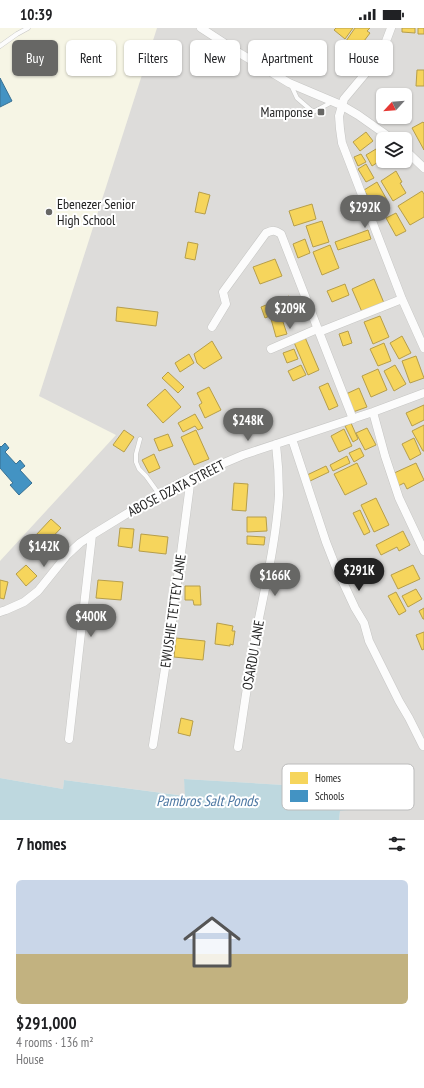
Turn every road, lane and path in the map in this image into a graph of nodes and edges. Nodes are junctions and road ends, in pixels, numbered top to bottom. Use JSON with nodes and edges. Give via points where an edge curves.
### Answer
{"nodes":[{"id":1,"x":28,"y":28,"type":"edge"},
{"id":2,"x":201,"y":28,"type":"edge"},
{"id":3,"x":391,"y":28,"type":"edge"},
{"id":4,"x":0,"y":46,"type":"edge"},
{"id":5,"x":289,"y":83,"type":"junction"},
{"id":6,"x":333,"y":102,"type":"junction"},
{"id":7,"x":342,"y":105,"type":"junction"},
{"id":8,"x":382,"y":132,"type":"edge"},
{"id":9,"x":412,"y":157,"type":"edge"},
{"id":10,"x":424,"y":168,"type":"edge"},
{"id":11,"x":402,"y":299,"type":"junction"},
{"id":12,"x":212,"y":327,"type":"dead end"},
{"id":13,"x":318,"y":331,"type":"junction"},
{"id":14,"x":424,"y":348,"type":"edge"},
{"id":15,"x":271,"y":349,"type":"dead end"},
{"id":16,"x":424,"y":393,"type":"edge"},
{"id":17,"x":373,"y":412,"type":"junction"},
{"id":18,"x":353,"y":419,"type":"junction"},
{"id":19,"x":140,"y":439,"type":"dead end"},
{"id":20,"x":292,"y":439,"type":"junction"},
{"id":21,"x":276,"y":444,"type":"junction"},
{"id":22,"x":191,"y":477,"type":"junction"},
{"id":23,"x":159,"y":494,"type":"junction"},
{"id":24,"x":92,"y":535,"type":"junction"},
{"id":25,"x":424,"y":551,"type":"edge"},
{"id":26,"x":0,"y":612,"type":"edge"},
{"id":27,"x":69,"y":739,"type":"dead end"},
{"id":28,"x":154,"y":746,"type":"dead end"},
{"id":29,"x":424,"y":746,"type":"edge"},
{"id":30,"x":238,"y":747,"type":"dead end"}],
"edges":[{"from":1,"to":4,"type":"lane"},
{"from":2,"to":5,"type":"street"},
{"from":3,"to":7,"type":"street","via":[[375,62],[344,99]]},
{"from":5,"to":6,"type":"street"},
{"from":5,"to":6,"type":"lane","via":[[297,98],[312,111]]},
{"from":6,"to":7,"type":"street"},
{"from":7,"to":8,"type":"street"},
{"from":7,"to":11,"type":"street","via":[[339,116],[342,143]]},
{"from":9,"to":10,"type":"street"},
{"from":11,"to":13,"type":"street"},
{"from":11,"to":14,"type":"street"},
{"from":12,"to":13,"type":"street","via":[[226,304],[223,292],[266,233],[276,230],[281,234]]},
{"from":13,"to":15,"type":"street"},
{"from":13,"to":18,"type":"street"},
{"from":16,"to":17,"type":"street","name":"ABOSE DZATA STREET"},
{"from":17,"to":18,"type":"street","name":"ABOSE DZATA STREET"},
{"from":17,"to":25,"type":"street","via":[[399,498]]},
{"from":18,"to":20,"type":"street","name":"ABOSE DZATA STREET"},
{"from":19,"to":23,"type":"lane","via":[[136,462]]},
{"from":20,"to":21,"type":"street","name":"ABOSE DZATA STREET"},
{"from":20,"to":29,"type":"street","via":[[335,565],[364,623],[369,641]]},
{"from":21,"to":22,"type":"street","name":"ABOSE DZATA STREET","via":[[243,454]]},
{"from":21,"to":30,"type":"street","name":"OSARDU LANE","via":[[278,495],[274,538]]},
{"from":22,"to":23,"type":"street","name":"ABOSE DZATA STREET"},
{"from":22,"to":28,"type":"street","name":"EWUSHIE TETTEY LANE"},
{"from":23,"to":24,"type":"street","name":"ABOSE DZATA STREET"},
{"from":24,"to":26,"type":"street","name":"ABOSE DZATA STREET","via":[[67,555],[38,591],[24,602]]},
{"from":24,"to":27,"type":"street"}]}
